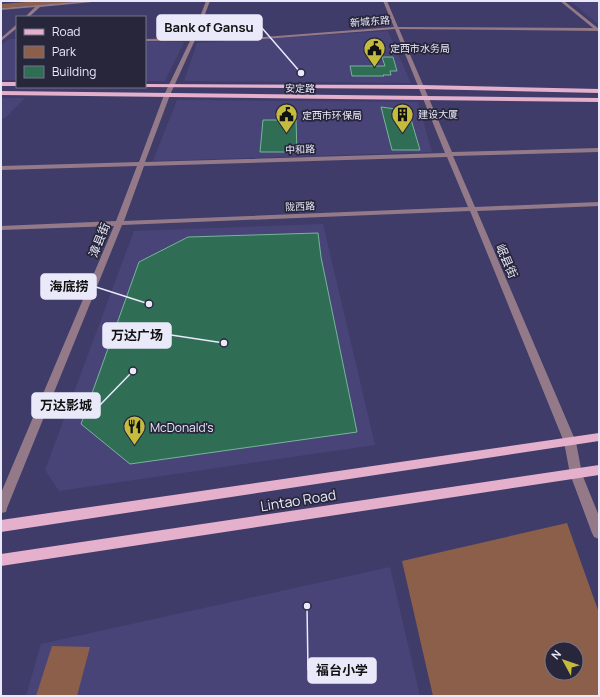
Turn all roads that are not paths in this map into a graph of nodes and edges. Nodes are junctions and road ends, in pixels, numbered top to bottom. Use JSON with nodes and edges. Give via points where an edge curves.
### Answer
{"nodes":[{"id":1,"x":101,"y":1,"type":"edge"},
{"id":2,"x":208,"y":1,"type":"edge"},
{"id":3,"x":385,"y":1,"type":"edge"},
{"id":4,"x":562,"y":1,"type":"edge"},
{"id":5,"x":39,"y":6,"type":"junction"},
{"id":6,"x":1,"y":9,"type":"edge"},
{"id":7,"x":28,"y":16,"type":"edge"},
{"id":8,"x":16,"y":27,"type":"edge"},
{"id":9,"x":396,"y":28,"type":"junction"},
{"id":10,"x":598,"y":30,"type":"edge"},
{"id":11,"x":6,"y":36,"type":"junction"},
{"id":12,"x":11,"y":36,"type":"dead end"},
{"id":13,"x":1,"y":40,"type":"edge"},
{"id":14,"x":146,"y":40,"type":"edge"},
{"id":15,"x":193,"y":40,"type":"junction"},
{"id":16,"x":1,"y":84,"type":"edge"},
{"id":17,"x":16,"y":84,"type":"edge"},
{"id":18,"x":146,"y":86,"type":"edge"},
{"id":19,"x":171,"y":86,"type":"junction"},
{"id":20,"x":422,"y":87,"type":"junction"},
{"id":21,"x":599,"y":91,"type":"edge"},
{"id":22,"x":1,"y":92,"type":"edge"},
{"id":23,"x":167,"y":95,"type":"junction"},
{"id":24,"x":426,"y":98,"type":"junction"},
{"id":25,"x":599,"y":100,"type":"edge"},
{"id":26,"x":599,"y":150,"type":"edge"},
{"id":27,"x":448,"y":155,"type":"junction"},
{"id":28,"x":141,"y":165,"type":"junction"},
{"id":29,"x":1,"y":168,"type":"edge"},
{"id":30,"x":599,"y":204,"type":"edge"},
{"id":31,"x":471,"y":209,"type":"junction"},
{"id":32,"x":119,"y":223,"type":"junction"},
{"id":33,"x":1,"y":228,"type":"edge"},
{"id":34,"x":599,"y":437,"type":"edge"},
{"id":35,"x":570,"y":442,"type":"junction"},
{"id":36,"x":599,"y":470,"type":"edge"},
{"id":37,"x":576,"y":474,"type":"junction"},
{"id":38,"x":1,"y":508,"type":"edge"},
{"id":39,"x":1,"y":526,"type":"edge"},
{"id":40,"x":599,"y":533,"type":"edge"},
{"id":41,"x":1,"y":560,"type":"edge"}],
"edges":[{"from":1,"to":5,"type":"street"},
{"from":2,"to":15,"type":"street","name":"漳县街"},
{"from":3,"to":9,"type":"street","name":"岷县街"},
{"from":4,"to":10,"type":"street"},
{"from":5,"to":6,"type":"street"},
{"from":5,"to":7,"type":"street"},
{"from":8,"to":11,"type":"street"},
{"from":9,"to":10,"type":"street","name":"新城东路"},
{"from":9,"to":15,"type":"street","name":"新城东路","via":[[264,38]]},
{"from":9,"to":20,"type":"street","name":"岷县街"},
{"from":11,"to":12,"type":"street"},
{"from":11,"to":13,"type":"street"},
{"from":14,"to":15,"type":"street","name":"新城东路"},
{"from":15,"to":19,"type":"street","name":"漳县街"},
{"from":16,"to":17,"type":"main road"},
{"from":18,"to":19,"type":"main road","name":"安定路"},
{"from":19,"to":20,"type":"main road","name":"安定路"},
{"from":19,"to":23,"type":"street","name":"漳县街"},
{"from":20,"to":21,"type":"main road","name":"安定路"},
{"from":20,"to":24,"type":"street","name":"岷县街"},
{"from":22,"to":23,"type":"main road","name":"安定路"},
{"from":23,"to":24,"type":"main road","name":"安定路"},
{"from":23,"to":28,"type":"street","name":"漳县街"},
{"from":24,"to":25,"type":"main road","name":"安定路"},
{"from":24,"to":27,"type":"street","name":"岷县街"},
{"from":26,"to":27,"type":"street","name":"中和路"},
{"from":27,"to":28,"type":"street","name":"中和路"},
{"from":27,"to":31,"type":"street","name":"岷县街"},
{"from":28,"to":29,"type":"street","name":"中和路"},
{"from":28,"to":32,"type":"street","name":"漳县街"},
{"from":30,"to":31,"type":"street","name":"陇西路"},
{"from":31,"to":32,"type":"street","name":"陇西路"},
{"from":31,"to":35,"type":"street","name":"岷县街"},
{"from":32,"to":33,"type":"street","name":"陇西路"},
{"from":32,"to":38,"type":"street","name":"漳县街"},
{"from":34,"to":35,"type":"main road","name":"Lintao Road"},
{"from":35,"to":37,"type":"street","name":"岷县街"},
{"from":35,"to":39,"type":"main road","name":"Lintao Road"},
{"from":36,"to":37,"type":"main road","name":"Lintao Road"},
{"from":37,"to":40,"type":"street","name":"岷县街"},
{"from":37,"to":41,"type":"main road","name":"Lintao Road"}]}
